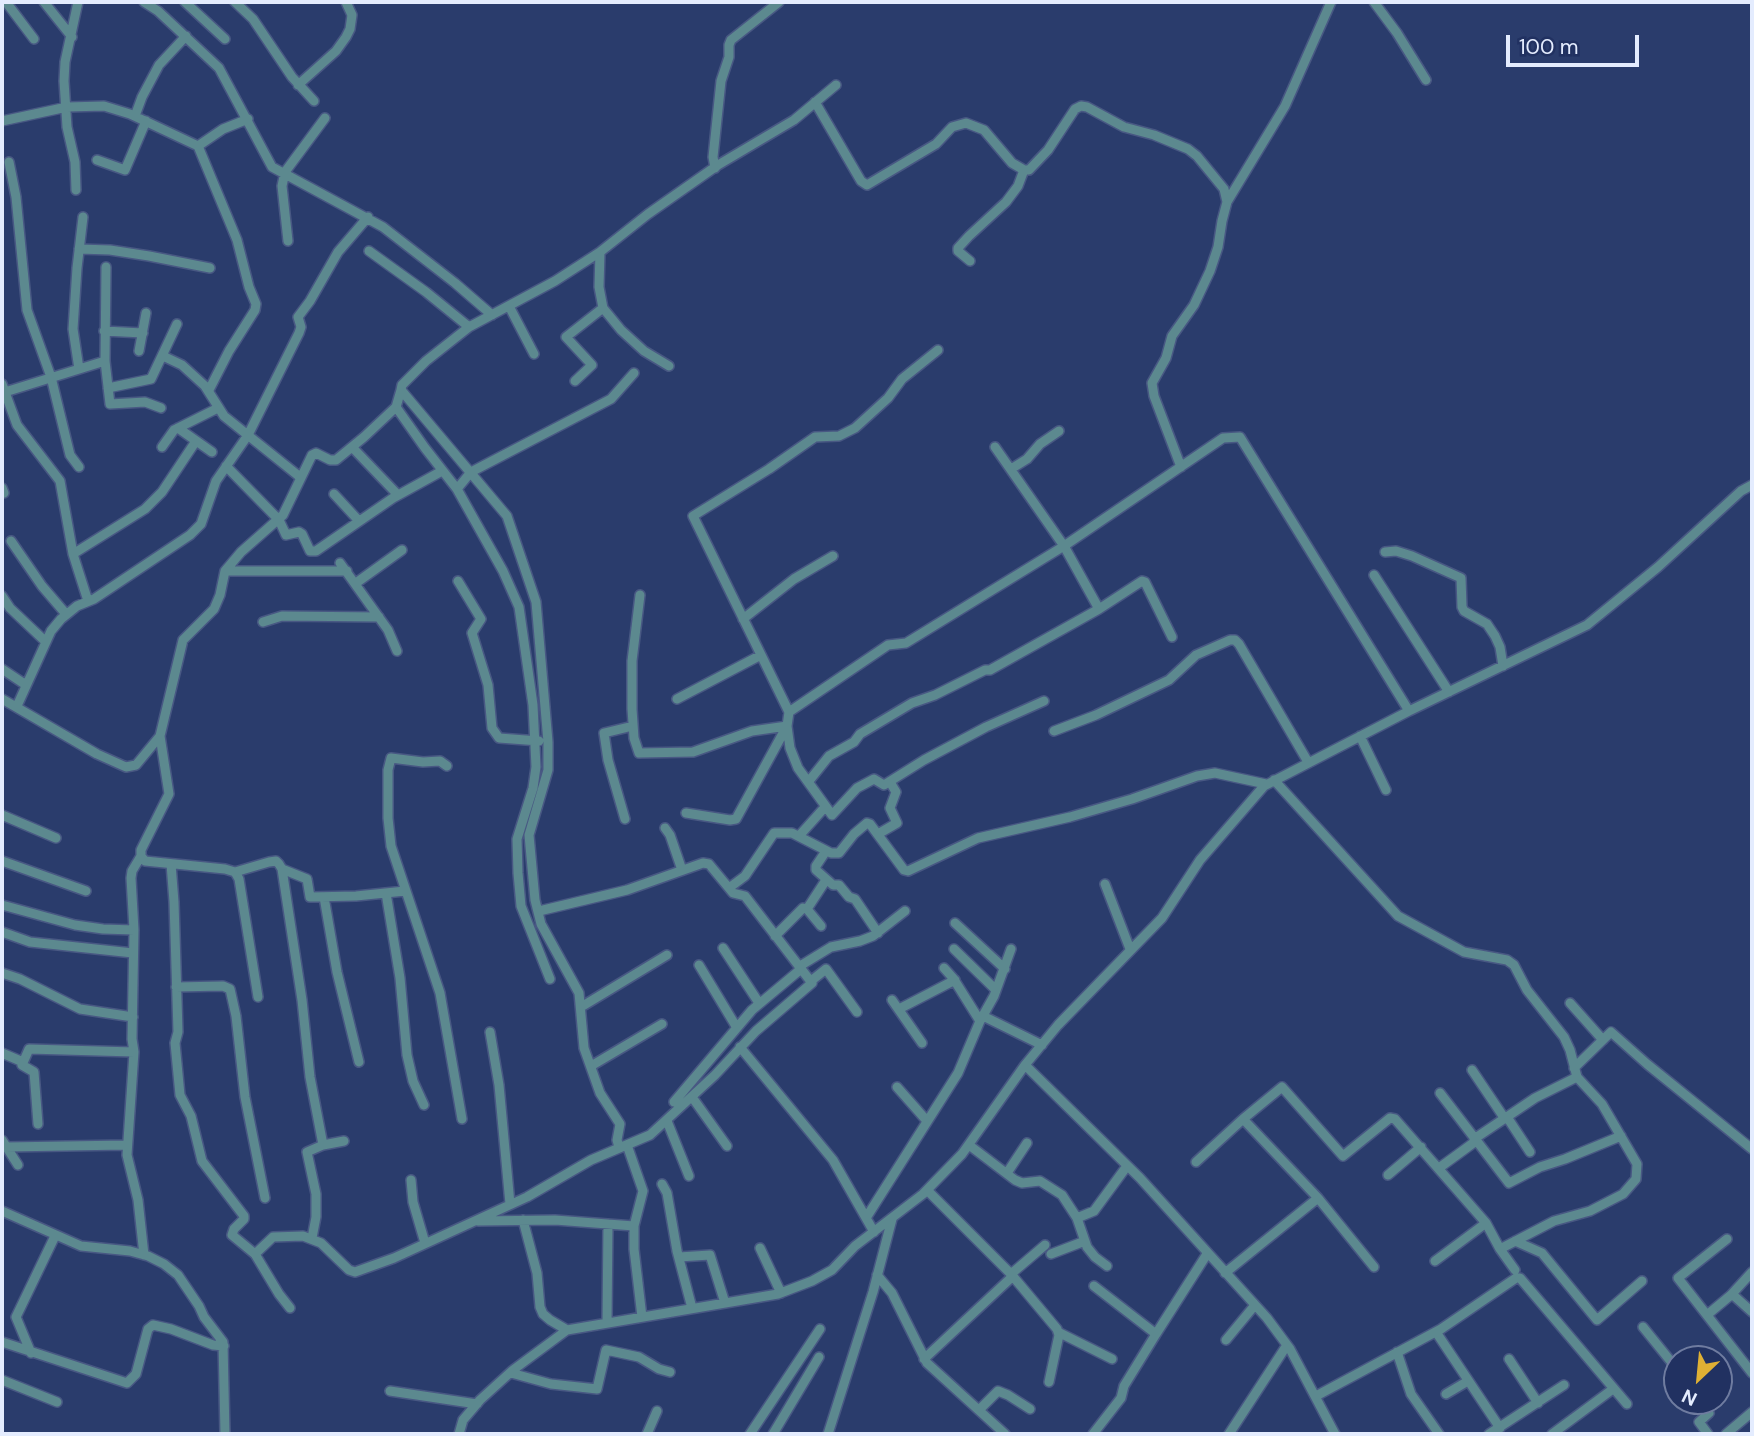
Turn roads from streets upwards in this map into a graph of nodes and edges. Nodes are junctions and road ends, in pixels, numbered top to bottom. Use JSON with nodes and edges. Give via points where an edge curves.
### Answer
{"nodes":[{"id":1,"x":6,"y":2,"type":"edge"},
{"id":2,"x":44,"y":2,"type":"edge"},
{"id":3,"x":78,"y":2,"type":"edge"},
{"id":4,"x":144,"y":2,"type":"edge"},
{"id":5,"x":186,"y":2,"type":"edge"},
{"id":6,"x":346,"y":2,"type":"edge"},
{"id":7,"x":779,"y":2,"type":"edge"},
{"id":8,"x":1331,"y":2,"type":"edge"},
{"id":9,"x":1374,"y":2,"type":"edge"},
{"id":10,"x":238,"y":3,"type":"edge"},
{"id":11,"x":186,"y":36,"type":"junction"},
{"id":12,"x":72,"y":37,"type":"junction"},
{"id":13,"x":34,"y":38,"type":"dead end"},
{"id":14,"x":225,"y":39,"type":"dead end"},
{"id":15,"x":1426,"y":80,"type":"dead end"},
{"id":16,"x":298,"y":85,"type":"junction"},
{"id":17,"x":836,"y":85,"type":"dead end"},
{"id":18,"x":314,"y":101,"type":"dead end"},
{"id":19,"x":815,"y":102,"type":"junction"},
{"id":20,"x":67,"y":107,"type":"junction"},
{"id":21,"x":135,"y":116,"type":"junction"},
{"id":22,"x":325,"y":118,"type":"dead end"},
{"id":23,"x":248,"y":119,"type":"junction"},
{"id":24,"x":2,"y":121,"type":"edge"},
{"id":25,"x":146,"y":121,"type":"junction"},
{"id":26,"x":198,"y":146,"type":"junction"},
{"id":27,"x":97,"y":160,"type":"dead end"},
{"id":28,"x":9,"y":162,"type":"dead end"},
{"id":29,"x":715,"y":168,"type":"junction"},
{"id":30,"x":279,"y":170,"type":"junction"},
{"id":31,"x":1024,"y":170,"type":"junction"},
{"id":32,"x":76,"y":190,"type":"dead end"},
{"id":33,"x":1227,"y":202,"type":"junction"},
{"id":34,"x":83,"y":217,"type":"dead end"},
{"id":35,"x":368,"y":217,"type":"junction"},
{"id":36,"x":288,"y":241,"type":"dead end"},
{"id":37,"x":79,"y":249,"type":"junction"},
{"id":38,"x":369,"y":251,"type":"dead end"},
{"id":39,"x":600,"y":252,"type":"junction"},
{"id":40,"x":970,"y":261,"type":"dead end"},
{"id":41,"x":106,"y":267,"type":"dead end"},
{"id":42,"x":210,"y":268,"type":"dead end"},
{"id":43,"x":509,"y":306,"type":"junction"},
{"id":44,"x":603,"y":307,"type":"junction"},
{"id":45,"x":146,"y":313,"type":"dead end"},
{"id":46,"x":492,"y":315,"type":"junction"},
{"id":47,"x":177,"y":324,"type":"dead end"},
{"id":48,"x":469,"y":327,"type":"junction"},
{"id":49,"x":104,"y":331,"type":"junction"},
{"id":50,"x":143,"y":332,"type":"junction"},
{"id":51,"x":937,"y":350,"type":"dead end"},
{"id":52,"x":139,"y":351,"type":"dead end"},
{"id":53,"x":534,"y":354,"type":"dead end"},
{"id":54,"x":163,"y":356,"type":"junction"},
{"id":55,"x":105,"y":361,"type":"junction"},
{"id":56,"x":669,"y":366,"type":"dead end"},
{"id":57,"x":79,"y":369,"type":"junction"},
{"id":58,"x":634,"y":373,"type":"dead end"},
{"id":59,"x":51,"y":377,"type":"junction"},
{"id":60,"x":575,"y":381,"type":"dead end"},
{"id":61,"x":108,"y":388,"type":"junction"},
{"id":62,"x":3,"y":390,"type":"edge"},
{"id":63,"x":209,"y":390,"type":"junction"},
{"id":64,"x":400,"y":392,"type":"junction"},
{"id":65,"x":396,"y":406,"type":"junction"},
{"id":66,"x":161,"y":408,"type":"dead end"},
{"id":67,"x":218,"y":408,"type":"junction"},
{"id":68,"x":178,"y":428,"type":"junction"},
{"id":69,"x":1059,"y":432,"type":"dead end"},
{"id":70,"x":248,"y":435,"type":"junction"},
{"id":71,"x":196,"y":441,"type":"junction"},
{"id":72,"x":162,"y":447,"type":"dead end"},
{"id":73,"x":352,"y":447,"type":"junction"},
{"id":74,"x":995,"y":447,"type":"dead end"},
{"id":75,"x":212,"y":452,"type":"dead end"},
{"id":76,"x":226,"y":466,"type":"junction"},
{"id":77,"x":79,"y":467,"type":"dead end"},
{"id":78,"x":1181,"y":467,"type":"junction"},
{"id":79,"x":1011,"y":469,"type":"junction"},
{"id":80,"x":442,"y":471,"type":"junction"},
{"id":81,"x":470,"y":474,"type":"junction"},
{"id":82,"x":300,"y":477,"type":"junction"},
{"id":83,"x":1752,"y":485,"type":"edge"},
{"id":84,"x":458,"y":487,"type":"junction"},
{"id":85,"x":334,"y":494,"type":"dead end"},
{"id":86,"x":398,"y":495,"type":"junction"},
{"id":87,"x":279,"y":520,"type":"junction"},
{"id":88,"x":359,"y":521,"type":"junction"},
{"id":89,"x":11,"y":541,"type":"dead end"},
{"id":90,"x":1064,"y":547,"type":"junction"},
{"id":91,"x":402,"y":550,"type":"dead end"},
{"id":92,"x":1385,"y":552,"type":"dead end"},
{"id":93,"x":73,"y":554,"type":"junction"},
{"id":94,"x":832,"y":556,"type":"dead end"},
{"id":95,"x":341,"y":563,"type":"dead end"},
{"id":96,"x":225,"y":571,"type":"junction"},
{"id":97,"x":347,"y":571,"type":"junction"},
{"id":98,"x":1374,"y":575,"type":"dead end"},
{"id":99,"x":458,"y":581,"type":"dead end"},
{"id":100,"x":356,"y":583,"type":"junction"},
{"id":101,"x":640,"y":595,"type":"dead end"},
{"id":102,"x":2,"y":596,"type":"edge"},
{"id":103,"x":88,"y":601,"type":"junction"},
{"id":104,"x":1099,"y":609,"type":"junction"},
{"id":105,"x":66,"y":614,"type":"junction"},
{"id":106,"x":379,"y":617,"type":"junction"},
{"id":107,"x":743,"y":619,"type":"junction"},
{"id":108,"x":263,"y":622,"type":"dead end"},
{"id":109,"x":1172,"y":637,"type":"dead end"},
{"id":110,"x":46,"y":642,"type":"junction"},
{"id":111,"x":397,"y":651,"type":"dead end"},
{"id":112,"x":761,"y":655,"type":"junction"},
{"id":113,"x":1503,"y":666,"type":"junction"},
{"id":114,"x":2,"y":669,"type":"edge"},
{"id":115,"x":26,"y":685,"type":"junction"},
{"id":116,"x":1449,"y":692,"type":"junction"},
{"id":117,"x":2,"y":699,"type":"edge"},
{"id":118,"x":677,"y":699,"type":"dead end"},
{"id":119,"x":1044,"y":701,"type":"dead end"},
{"id":120,"x":15,"y":706,"type":"junction"},
{"id":121,"x":2,"y":709,"type":"edge"},
{"id":122,"x":1409,"y":711,"type":"junction"},
{"id":123,"x":789,"y":712,"type":"junction"},
{"id":124,"x":633,"y":726,"type":"junction"},
{"id":125,"x":787,"y":726,"type":"junction"},
{"id":126,"x":1054,"y":732,"type":"dead end"},
{"id":127,"x":160,"y":736,"type":"junction"},
{"id":128,"x":1360,"y":736,"type":"junction"},
{"id":129,"x":542,"y":742,"type":"junction"},
{"id":130,"x":1308,"y":762,"type":"junction"},
{"id":131,"x":447,"y":766,"type":"dead end"},
{"id":132,"x":809,"y":781,"type":"junction"},
{"id":133,"x":890,"y":782,"type":"junction"},
{"id":134,"x":1270,"y":782,"type":"junction"},
{"id":135,"x":1387,"y":790,"type":"dead end"},
{"id":136,"x":825,"y":807,"type":"junction"},
{"id":137,"x":686,"y":813,"type":"dead end"},
{"id":138,"x":529,"y":814,"type":"junction"},
{"id":139,"x":2,"y":815,"type":"edge"},
{"id":140,"x":625,"y":818,"type":"dead end"},
{"id":141,"x":665,"y":828,"type":"dead end"},
{"id":142,"x":878,"y":834,"type":"junction"},
{"id":143,"x":799,"y":836,"type":"junction"},
{"id":144,"x":56,"y":838,"type":"dead end"},
{"id":145,"x":826,"y":851,"type":"junction"},
{"id":146,"x":141,"y":856,"type":"junction"},
{"id":147,"x":2,"y":862,"type":"edge"},
{"id":148,"x":171,"y":864,"type":"junction"},
{"id":149,"x":282,"y":869,"type":"junction"},
{"id":150,"x":682,"y":870,"type":"junction"},
{"id":151,"x":235,"y":872,"type":"junction"},
{"id":152,"x":826,"y":880,"type":"junction"},
{"id":153,"x":1105,"y":884,"type":"dead end"},
{"id":154,"x":729,"y":888,"type":"junction"},
{"id":155,"x":86,"y":891,"type":"dead end"},
{"id":156,"x":405,"y":891,"type":"junction"},
{"id":157,"x":386,"y":893,"type":"junction"},
{"id":158,"x":324,"y":897,"type":"junction"},
{"id":159,"x":2,"y":905,"type":"edge"},
{"id":160,"x":807,"y":909,"type":"junction"},
{"id":161,"x":539,"y":911,"type":"junction"},
{"id":162,"x":905,"y":911,"type":"dead end"},
{"id":163,"x":955,"y":923,"type":"dead end"},
{"id":164,"x":535,"y":926,"type":"junction"},
{"id":165,"x":821,"y":926,"type":"dead end"},
{"id":166,"x":134,"y":930,"type":"junction"},
{"id":167,"x":2,"y":932,"type":"edge"},
{"id":168,"x":878,"y":933,"type":"junction"},
{"id":169,"x":775,"y":936,"type":"junction"},
{"id":170,"x":723,"y":948,"type":"dead end"},
{"id":171,"x":954,"y":949,"type":"dead end"},
{"id":172,"x":1011,"y":949,"type":"dead end"},
{"id":173,"x":1130,"y":949,"type":"junction"},
{"id":174,"x":133,"y":953,"type":"junction"},
{"id":175,"x":667,"y":955,"type":"dead end"},
{"id":176,"x":699,"y":965,"type":"dead end"},
{"id":177,"x":801,"y":968,"type":"junction"},
{"id":178,"x":944,"y":968,"type":"dead end"},
{"id":179,"x":1005,"y":969,"type":"junction"},
{"id":180,"x":2,"y":973,"type":"edge"},
{"id":181,"x":550,"y":979,"type":"dead end"},
{"id":182,"x":811,"y":980,"type":"junction"},
{"id":183,"x":955,"y":980,"type":"junction"},
{"id":184,"x":176,"y":987,"type":"junction"},
{"id":185,"x":996,"y":990,"type":"junction"},
{"id":186,"x":258,"y":997,"type":"dead end"},
{"id":187,"x":892,"y":1000,"type":"dead end"},
{"id":188,"x":761,"y":1002,"type":"junction"},
{"id":189,"x":1570,"y":1003,"type":"dead end"},
{"id":190,"x":581,"y":1007,"type":"junction"},
{"id":191,"x":899,"y":1009,"type":"junction"},
{"id":192,"x":773,"y":1012,"type":"junction"},
{"id":193,"x":857,"y":1012,"type":"dead end"},
{"id":194,"x":133,"y":1017,"type":"junction"},
{"id":195,"x":982,"y":1018,"type":"junction"},
{"id":196,"x":662,"y":1024,"type":"dead end"},
{"id":197,"x":737,"y":1028,"type":"junction"},
{"id":198,"x":490,"y":1032,"type":"dead end"},
{"id":199,"x":1603,"y":1040,"type":"junction"},
{"id":200,"x":922,"y":1043,"type":"dead end"},
{"id":201,"x":1042,"y":1045,"type":"junction"},
{"id":202,"x":740,"y":1047,"type":"junction"},
{"id":203,"x":134,"y":1052,"type":"junction"},
{"id":204,"x":2,"y":1053,"type":"edge"},
{"id":205,"x":23,"y":1062,"type":"junction"},
{"id":206,"x":359,"y":1062,"type":"dead end"},
{"id":207,"x":1025,"y":1065,"type":"junction"},
{"id":208,"x":591,"y":1066,"type":"junction"},
{"id":209,"x":1472,"y":1070,"type":"dead end"},
{"id":210,"x":1575,"y":1073,"type":"junction"},
{"id":211,"x":897,"y":1087,"type":"dead end"},
{"id":212,"x":695,"y":1088,"type":"junction"},
{"id":213,"x":1440,"y":1093,"type":"dead end"},
{"id":214,"x":674,"y":1102,"type":"dead end"},
{"id":215,"x":424,"y":1105,"type":"dead end"},
{"id":216,"x":1506,"y":1118,"type":"junction"},
{"id":217,"x":462,"y":1119,"type":"dead end"},
{"id":218,"x":1243,"y":1119,"type":"junction"},
{"id":219,"x":667,"y":1121,"type":"junction"},
{"id":220,"x":927,"y":1121,"type":"junction"},
{"id":221,"x":38,"y":1124,"type":"dead end"},
{"id":222,"x":1621,"y":1136,"type":"junction"},
{"id":223,"x":1475,"y":1140,"type":"junction"},
{"id":224,"x":344,"y":1141,"type":"dead end"},
{"id":225,"x":1027,"y":1143,"type":"dead end"},
{"id":226,"x":4,"y":1144,"type":"edge"},
{"id":227,"x":621,"y":1144,"type":"junction"},
{"id":228,"x":126,"y":1145,"type":"junction"},
{"id":229,"x":323,"y":1145,"type":"junction"},
{"id":230,"x":969,"y":1145,"type":"junction"},
{"id":231,"x":727,"y":1146,"type":"dead end"},
{"id":232,"x":1420,"y":1147,"type":"junction"},
{"id":233,"x":1752,"y":1149,"type":"edge"},
{"id":234,"x":1530,"y":1152,"type":"dead end"},
{"id":235,"x":1196,"y":1162,"type":"dead end"},
{"id":236,"x":18,"y":1165,"type":"dead end"},
{"id":237,"x":1128,"y":1166,"type":"junction"},
{"id":238,"x":1439,"y":1168,"type":"junction"},
{"id":239,"x":1007,"y":1173,"type":"junction"},
{"id":240,"x":1388,"y":1175,"type":"dead end"},
{"id":241,"x":688,"y":1176,"type":"dead end"},
{"id":242,"x":411,"y":1180,"type":"dead end"},
{"id":243,"x":662,"y":1184,"type":"dead end"},
{"id":244,"x":927,"y":1190,"type":"junction"},
{"id":245,"x":265,"y":1198,"type":"dead end"},
{"id":246,"x":1318,"y":1198,"type":"junction"},
{"id":247,"x":510,"y":1204,"type":"junction"},
{"id":248,"x":2,"y":1211,"type":"edge"},
{"id":249,"x":866,"y":1218,"type":"junction"},
{"id":250,"x":1077,"y":1218,"type":"junction"},
{"id":251,"x":892,"y":1219,"type":"junction"},
{"id":252,"x":523,"y":1220,"type":"junction"},
{"id":253,"x":475,"y":1222,"type":"junction"},
{"id":254,"x":1486,"y":1223,"type":"junction"},
{"id":255,"x":608,"y":1224,"type":"junction"},
{"id":256,"x":634,"y":1226,"type":"junction"},
{"id":257,"x":874,"y":1232,"type":"junction"},
{"id":258,"x":55,"y":1236,"type":"junction"},
{"id":259,"x":312,"y":1238,"type":"junction"},
{"id":260,"x":1727,"y":1239,"type":"dead end"},
{"id":261,"x":1084,"y":1241,"type":"junction"},
{"id":262,"x":1515,"y":1241,"type":"junction"},
{"id":263,"x":425,"y":1244,"type":"junction"},
{"id":264,"x":760,"y":1248,"type":"dead end"},
{"id":265,"x":1500,"y":1249,"type":"junction"},
{"id":266,"x":255,"y":1254,"type":"junction"},
{"id":267,"x":1207,"y":1254,"type":"junction"},
{"id":268,"x":144,"y":1255,"type":"junction"},
{"id":269,"x":679,"y":1257,"type":"junction"},
{"id":270,"x":1435,"y":1261,"type":"dead end"},
{"id":271,"x":1107,"y":1266,"type":"dead end"},
{"id":272,"x":1374,"y":1267,"type":"dead end"},
{"id":273,"x":1515,"y":1270,"type":"dead end"},
{"id":274,"x":1752,"y":1272,"type":"edge"},
{"id":275,"x":1225,"y":1273,"type":"junction"},
{"id":276,"x":877,"y":1275,"type":"junction"},
{"id":277,"x":1012,"y":1275,"type":"junction"},
{"id":278,"x":1642,"y":1281,"type":"dead end"},
{"id":279,"x":1094,"y":1286,"type":"dead end"},
{"id":280,"x":781,"y":1293,"type":"junction"},
{"id":281,"x":1732,"y":1294,"type":"junction"},
{"id":282,"x":725,"y":1303,"type":"junction"},
{"id":283,"x":1255,"y":1306,"type":"junction"},
{"id":284,"x":290,"y":1308,"type":"dead end"},
{"id":285,"x":692,"y":1308,"type":"junction"},
{"id":286,"x":1752,"y":1312,"type":"edge"},
{"id":287,"x":1707,"y":1315,"type":"junction"},
{"id":288,"x":642,"y":1317,"type":"junction"},
{"id":289,"x":607,"y":1322,"type":"junction"},
{"id":290,"x":1643,"y":1327,"type":"dead end"},
{"id":291,"x":567,"y":1329,"type":"junction"},
{"id":292,"x":820,"y":1329,"type":"dead end"},
{"id":293,"x":1058,"y":1332,"type":"junction"},
{"id":294,"x":1436,"y":1332,"type":"junction"},
{"id":295,"x":1156,"y":1334,"type":"junction"},
{"id":296,"x":1226,"y":1340,"type":"dead end"},
{"id":297,"x":2,"y":1342,"type":"edge"},
{"id":298,"x":1287,"y":1345,"type":"junction"},
{"id":299,"x":224,"y":1346,"type":"junction"},
{"id":300,"x":1397,"y":1352,"type":"junction"},
{"id":301,"x":1663,"y":1352,"type":"edge"},
{"id":302,"x":31,"y":1353,"type":"junction"},
{"id":303,"x":819,"y":1357,"type":"dead end"},
{"id":304,"x":924,"y":1359,"type":"junction"},
{"id":305,"x":1112,"y":1359,"type":"dead end"},
{"id":306,"x":1509,"y":1359,"type":"dead end"},
{"id":307,"x":670,"y":1372,"type":"dead end"},
{"id":308,"x":511,"y":1373,"type":"junction"},
{"id":309,"x":1752,"y":1373,"type":"edge"},
{"id":310,"x":2,"y":1380,"type":"edge"},
{"id":311,"x":1468,"y":1381,"type":"junction"},
{"id":312,"x":1049,"y":1382,"type":"dead end"},
{"id":313,"x":1564,"y":1385,"type":"dead end"},
{"id":314,"x":1614,"y":1389,"type":"junction"},
{"id":315,"x":390,"y":1391,"type":"dead end"},
{"id":316,"x":1446,"y":1394,"type":"dead end"},
{"id":317,"x":1316,"y":1396,"type":"junction"},
{"id":318,"x":57,"y":1402,"type":"dead end"},
{"id":319,"x":1538,"y":1402,"type":"junction"},
{"id":320,"x":477,"y":1404,"type":"junction"},
{"id":321,"x":1627,"y":1404,"type":"dead end"},
{"id":322,"x":1030,"y":1409,"type":"dead end"},
{"id":323,"x":979,"y":1410,"type":"junction"},
{"id":324,"x":657,"y":1412,"type":"dead end"},
{"id":325,"x":1707,"y":1415,"type":"edge"},
{"id":326,"x":1751,"y":1417,"type":"edge"},
{"id":327,"x":1500,"y":1428,"type":"junction"},
{"id":328,"x":225,"y":1434,"type":"edge"},
{"id":329,"x":459,"y":1434,"type":"edge"},
{"id":330,"x":647,"y":1434,"type":"edge"},
{"id":331,"x":750,"y":1434,"type":"edge"},
{"id":332,"x":773,"y":1434,"type":"edge"},
{"id":333,"x":828,"y":1434,"type":"edge"},
{"id":334,"x":1005,"y":1434,"type":"edge"},
{"id":335,"x":1093,"y":1434,"type":"edge"},
{"id":336,"x":1229,"y":1434,"type":"edge"},
{"id":337,"x":1335,"y":1434,"type":"edge"},
{"id":338,"x":1439,"y":1434,"type":"edge"},
{"id":339,"x":1489,"y":1434,"type":"edge"},
{"id":340,"x":1552,"y":1434,"type":"edge"},
{"id":341,"x":1708,"y":1434,"type":"edge"},
{"id":342,"x":1726,"y":1434,"type":"edge"}],
"edges":[{"from":1,"to":13,"type":"street"},
{"from":2,"to":12,"type":"street"},
{"from":3,"to":12,"type":"street"},
{"from":4,"to":11,"type":"street"},
{"from":5,"to":14,"type":"street"},
{"from":6,"to":16,"type":"street","via":[[352,15],[346,37]]},
{"from":7,"to":29,"type":"street","via":[[729,45],[721,81]]},
{"from":8,"to":33,"type":"street","via":[[1285,106]]},
{"from":9,"to":15,"type":"street"},
{"from":10,"to":16,"type":"street"},
{"from":11,"to":21,"type":"street","via":[[159,65]]},
{"from":11,"to":23,"type":"street","via":[[219,68]]},
{"from":12,"to":20,"type":"street","via":[[65,62]]},
{"from":16,"to":18,"type":"street"},
{"from":17,"to":19,"type":"street"},
{"from":19,"to":29,"type":"street"},
{"from":19,"to":31,"type":"street","via":[[867,185],[936,145],[952,127],[966,123],[984,130],[1012,163]]},
{"from":20,"to":21,"type":"street","via":[[104,106]]},
{"from":20,"to":24,"type":"street"},
{"from":20,"to":32,"type":"street"},
{"from":21,"to":25,"type":"street"},
{"from":22,"to":30,"type":"street"},
{"from":23,"to":26,"type":"street"},
{"from":23,"to":30,"type":"street"},
{"from":25,"to":26,"type":"street"},
{"from":25,"to":27,"type":"street","via":[[125,170]]},
{"from":26,"to":63,"type":"street","via":[[237,240],[256,304]]},
{"from":28,"to":59,"type":"street","via":[[27,310]]},
{"from":29,"to":39,"type":"street"},
{"from":30,"to":35,"type":"street"},
{"from":30,"to":36,"type":"street"},
{"from":31,"to":33,"type":"street","via":[[1034,167],[1081,106],[1188,149],[1224,189]]},
{"from":31,"to":40,"type":"street","via":[[1006,202],[958,248]]},
{"from":33,"to":78,"type":"street","via":[[1210,271],[1169,342],[1152,383]]},
{"from":34,"to":37,"type":"street"},
{"from":35,"to":46,"type":"street"},
{"from":35,"to":70,"type":"street","via":[[338,252],[301,314],[299,333]]},
{"from":37,"to":42,"type":"street"},
{"from":37,"to":57,"type":"street","via":[[74,329]]},
{"from":38,"to":48,"type":"street"},
{"from":39,"to":43,"type":"street"},
{"from":39,"to":44,"type":"street"},
{"from":41,"to":49,"type":"street"},
{"from":43,"to":46,"type":"street"},
{"from":43,"to":53,"type":"street"},
{"from":44,"to":56,"type":"street","via":[[621,330]]},
{"from":44,"to":60,"type":"street","via":[[566,337],[592,365]]},
{"from":45,"to":50,"type":"street"},
{"from":46,"to":48,"type":"street"},
{"from":47,"to":54,"type":"street"},
{"from":48,"to":64,"type":"street","via":[[426,361]]},
{"from":49,"to":50,"type":"street"},
{"from":49,"to":55,"type":"street"},
{"from":50,"to":52,"type":"street"},
{"from":51,"to":107,"type":"street","via":[[855,428],[839,436],[815,437],[695,513],[693,521]]},
{"from":54,"to":61,"type":"street","via":[[151,379]]},
{"from":54,"to":63,"type":"street","via":[[182,365]]},
{"from":55,"to":57,"type":"street"},
{"from":55,"to":61,"type":"street"},
{"from":57,"to":59,"type":"street"},
{"from":58,"to":81,"type":"street","via":[[611,399]]},
{"from":59,"to":62,"type":"street"},
{"from":59,"to":77,"type":"street","via":[[70,455]]},
{"from":61,"to":66,"type":"street","via":[[110,404],[145,402]]},
{"from":62,"to":93,"type":"street","via":[[17,425],[60,481]]},
{"from":63,"to":67,"type":"street"},
{"from":64,"to":65,"type":"street"},
{"from":64,"to":81,"type":"street"},
{"from":65,"to":73,"type":"street"},
{"from":65,"to":80,"type":"street"},
{"from":67,"to":68,"type":"street"},
{"from":67,"to":70,"type":"street"},
{"from":68,"to":71,"type":"street"},
{"from":68,"to":72,"type":"street"},
{"from":69,"to":79,"type":"street"},
{"from":70,"to":76,"type":"street"},
{"from":70,"to":82,"type":"street"},
{"from":71,"to":75,"type":"street"},
{"from":71,"to":93,"type":"street","via":[[145,509]]},
{"from":73,"to":82,"type":"street","via":[[336,460],[312,455]]},
{"from":73,"to":86,"type":"street"},
{"from":74,"to":79,"type":"street"},
{"from":76,"to":87,"type":"street"},
{"from":76,"to":103,"type":"street","via":[[201,524],[190,535]]},
{"from":78,"to":90,"type":"street"},
{"from":78,"to":122,"type":"street","via":[[1223,438],[1240,437]]},
{"from":79,"to":90,"type":"street"},
{"from":80,"to":84,"type":"street"},
{"from":80,"to":86,"type":"street"},
{"from":81,"to":84,"type":"street"},
{"from":81,"to":129,"type":"street","via":[[507,516],[536,602]]},
{"from":82,"to":87,"type":"street"},
{"from":83,"to":113,"type":"street","via":[[1587,625]]},
{"from":84,"to":129,"type":"street","via":[[519,607]]},
{"from":85,"to":88,"type":"street"},
{"from":86,"to":88,"type":"street"},
{"from":87,"to":88,"type":"street","via":[[286,535],[302,534],[310,551]]},
{"from":87,"to":96,"type":"street"},
{"from":89,"to":105,"type":"street"},
{"from":90,"to":104,"type":"street"},
{"from":90,"to":123,"type":"street","via":[[906,643],[888,645]]},
{"from":91,"to":100,"type":"street"},
{"from":92,"to":113,"type":"street","via":[[1412,556],[1461,578],[1462,607],[1487,624],[1500,647]]},
{"from":93,"to":103,"type":"street"},
{"from":94,"to":107,"type":"street"},
{"from":95,"to":97,"type":"street"},
{"from":96,"to":97,"type":"street"},
{"from":96,"to":127,"type":"street","via":[[214,609],[183,640]]},
{"from":97,"to":100,"type":"street"},
{"from":98,"to":116,"type":"street"},
{"from":99,"to":129,"type":"street","via":[[481,619],[472,633],[488,685],[492,728],[499,738]]},
{"from":100,"to":106,"type":"street"},
{"from":101,"to":124,"type":"street","via":[[632,661]]},
{"from":102,"to":110,"type":"street"},
{"from":103,"to":105,"type":"street"},
{"from":104,"to":109,"type":"street","via":[[1145,582]]},
{"from":104,"to":132,"type":"street","via":[[990,670],[912,703],[829,756]]},
{"from":105,"to":110,"type":"street"},
{"from":106,"to":108,"type":"street","via":[[282,616]]},
{"from":106,"to":111,"type":"street"},
{"from":107,"to":112,"type":"street"},
{"from":110,"to":115,"type":"street"},
{"from":112,"to":118,"type":"street"},
{"from":112,"to":123,"type":"street"},
{"from":113,"to":116,"type":"street"},
{"from":114,"to":115,"type":"street"},
{"from":115,"to":120,"type":"street"},
{"from":116,"to":122,"type":"street"},
{"from":117,"to":120,"type":"street"},
{"from":119,"to":133,"type":"street","via":[[986,727]]},
{"from":120,"to":121,"type":"street"},
{"from":120,"to":127,"type":"street","via":[[126,767],[136,765]]},
{"from":122,"to":128,"type":"street"},
{"from":123,"to":125,"type":"street"},
{"from":124,"to":125,"type":"street","via":[[641,755],[693,752],[752,731]]},
{"from":124,"to":140,"type":"street","via":[[604,733]]},
{"from":125,"to":132,"type":"street","via":[[790,748]]},
{"from":125,"to":137,"type":"street","via":[[736,819]]},
{"from":126,"to":130,"type":"street","via":[[1170,680],[1196,655],[1234,640]]},
{"from":127,"to":146,"type":"street","via":[[169,794]]},
{"from":128,"to":130,"type":"street"},
{"from":128,"to":135,"type":"street"},
{"from":129,"to":138,"type":"street","via":[[548,770]]},
{"from":130,"to":134,"type":"street"},
{"from":131,"to":156,"type":"street","via":[[440,761],[390,760],[390,839]]},
{"from":132,"to":136,"type":"street"},
{"from":133,"to":136,"type":"street","via":[[884,785],[874,779],[857,788],[832,815]]},
{"from":133,"to":142,"type":"street","via":[[895,792],[890,808],[897,823]]},
{"from":134,"to":142,"type":"street","via":[[1197,776],[1083,813],[978,838],[908,871]]},
{"from":134,"to":173,"type":"street","via":[[1223,831],[1162,918]]},
{"from":134,"to":210,"type":"street","via":[[1404,920],[1464,952],[1511,962],[1564,1037]]},
{"from":136,"to":143,"type":"street"},
{"from":138,"to":161,"type":"street","via":[[534,900]]},
{"from":138,"to":164,"type":"street","via":[[517,839],[517,862],[521,906]]},
{"from":139,"to":144,"type":"street"},
{"from":141,"to":150,"type":"street"},
{"from":142,"to":145,"type":"street","via":[[867,823],[839,853]]},
{"from":143,"to":145,"type":"street"},
{"from":143,"to":154,"type":"street","via":[[774,832],[748,872]]},
{"from":145,"to":152,"type":"street","via":[[815,869]]},
{"from":146,"to":148,"type":"street","via":[[145,861]]},
{"from":146,"to":166,"type":"street","via":[[131,878]]},
{"from":147,"to":155,"type":"street"},
{"from":148,"to":151,"type":"street"},
{"from":148,"to":184,"type":"street"},
{"from":149,"to":151,"type":"street","via":[[276,861]]},
{"from":149,"to":158,"type":"street","via":[[306,879],[310,897]]},
{"from":149,"to":229,"type":"street"},
{"from":150,"to":154,"type":"street","via":[[709,864]]},
{"from":150,"to":161,"type":"street","via":[[627,890]]},
{"from":151,"to":186,"type":"street"},
{"from":152,"to":160,"type":"street"},
{"from":152,"to":168,"type":"street","via":[[855,899]]},
{"from":153,"to":173,"type":"street"},
{"from":154,"to":169,"type":"street","via":[[745,896]]},
{"from":156,"to":157,"type":"street"},
{"from":156,"to":217,"type":"street","via":[[440,993]]},
{"from":157,"to":158,"type":"street"},
{"from":157,"to":215,"type":"street","via":[[407,1055]]},
{"from":158,"to":206,"type":"street"},
{"from":159,"to":166,"type":"street","via":[[75,925]]},
{"from":160,"to":165,"type":"street"},
{"from":160,"to":169,"type":"street"},
{"from":161,"to":164,"type":"street"},
{"from":162,"to":168,"type":"street"},
{"from":163,"to":179,"type":"street"},
{"from":164,"to":181,"type":"street"},
{"from":164,"to":190,"type":"street","via":[[579,993]]},
{"from":166,"to":174,"type":"street"},
{"from":167,"to":174,"type":"street","via":[[30,942]]},
{"from":168,"to":177,"type":"street","via":[[831,947]]},
{"from":169,"to":177,"type":"street"},
{"from":170,"to":188,"type":"street"},
{"from":171,"to":185,"type":"street"},
{"from":172,"to":179,"type":"street"},
{"from":173,"to":201,"type":"street"},
{"from":174,"to":194,"type":"street"},
{"from":175,"to":190,"type":"street"},
{"from":176,"to":197,"type":"street"},
{"from":177,"to":182,"type":"street"},
{"from":177,"to":188,"type":"street"},
{"from":178,"to":183,"type":"street"},
{"from":179,"to":185,"type":"street"},
{"from":180,"to":194,"type":"street","via":[[80,1009]]},
{"from":182,"to":192,"type":"street","via":[[807,988]]},
{"from":182,"to":193,"type":"street","via":[[826,969]]},
{"from":183,"to":191,"type":"street"},
{"from":183,"to":195,"type":"street"},
{"from":184,"to":245,"type":"street","via":[[230,989]]},
{"from":184,"to":266,"type":"street","via":[[180,1095],[191,1116],[202,1161],[244,1216],[232,1235]]},
{"from":185,"to":195,"type":"street"},
{"from":187,"to":191,"type":"street"},
{"from":188,"to":192,"type":"street"},
{"from":188,"to":197,"type":"street"},
{"from":189,"to":199,"type":"street"},
{"from":190,"to":208,"type":"street","via":[[582,1037]]},
{"from":191,"to":200,"type":"street"},
{"from":192,"to":202,"type":"street"},
{"from":194,"to":203,"type":"street"},
{"from":195,"to":201,"type":"street"},
{"from":195,"to":220,"type":"street","via":[[958,1073]]},
{"from":196,"to":208,"type":"street"},
{"from":197,"to":212,"type":"street"},
{"from":198,"to":247,"type":"street"},
{"from":199,"to":210,"type":"street"},
{"from":199,"to":233,"type":"street","via":[[1611,1032]]},
{"from":201,"to":207,"type":"street"},
{"from":202,"to":212,"type":"street"},
{"from":202,"to":249,"type":"street","via":[[833,1160]]},
{"from":203,"to":205,"type":"street","via":[[31,1049]]},
{"from":203,"to":228,"type":"street"},
{"from":204,"to":205,"type":"street"},
{"from":205,"to":221,"type":"street","via":[[34,1072]]},
{"from":207,"to":230,"type":"street"},
{"from":207,"to":237,"type":"street"},
{"from":208,"to":227,"type":"street","via":[[605,1103],[620,1124]]},
{"from":209,"to":216,"type":"street"},
{"from":210,"to":216,"type":"street"},
{"from":210,"to":222,"type":"street","via":[[1602,1104]]},
{"from":211,"to":220,"type":"street"},
{"from":212,"to":214,"type":"street"},
{"from":212,"to":219,"type":"street"},
{"from":212,"to":231,"type":"street"},
{"from":213,"to":223,"type":"street"},
{"from":216,"to":223,"type":"street"},
{"from":216,"to":234,"type":"street"},
{"from":218,"to":232,"type":"street","via":[[1282,1087],[1341,1155],[1346,1156],[1390,1118]]},
{"from":218,"to":235,"type":"street"},
{"from":218,"to":246,"type":"street"},
{"from":219,"to":227,"type":"street","via":[[650,1135]]},
{"from":219,"to":241,"type":"street"},
{"from":220,"to":249,"type":"street"},
{"from":222,"to":223,"type":"street","via":[[1509,1183]]},
{"from":222,"to":262,"type":"street","via":[[1638,1168],[1636,1179],[1623,1194]]},
{"from":223,"to":238,"type":"street"},
{"from":224,"to":229,"type":"street"},
{"from":225,"to":239,"type":"street"},
{"from":226,"to":228,"type":"street","via":[[57,1148]]},
{"from":226,"to":236,"type":"street"},
{"from":227,"to":247,"type":"street"},
{"from":227,"to":256,"type":"street","via":[[643,1191]]},
{"from":228,"to":268,"type":"street"},
{"from":229,"to":259,"type":"street","via":[[307,1152],[316,1194]]},
{"from":230,"to":239,"type":"street"},
{"from":230,"to":244,"type":"street"},
{"from":232,"to":238,"type":"street"},
{"from":232,"to":240,"type":"street"},
{"from":237,"to":250,"type":"street","via":[[1094,1211]]},
{"from":237,"to":267,"type":"street"},
{"from":238,"to":254,"type":"street"},
{"from":239,"to":250,"type":"street","via":[[1022,1183],[1049,1185]]},
{"from":242,"to":263,"type":"street"},
{"from":243,"to":269,"type":"street"},
{"from":244,"to":251,"type":"street"},
{"from":244,"to":277,"type":"street"},
{"from":246,"to":272,"type":"street"},
{"from":246,"to":275,"type":"street"},
{"from":247,"to":253,"type":"street"},
{"from":248,"to":258,"type":"street"},
{"from":249,"to":257,"type":"street"},
{"from":250,"to":261,"type":"street"},
{"from":251,"to":257,"type":"street"},
{"from":251,"to":276,"type":"street"},
{"from":252,"to":253,"type":"street"},
{"from":252,"to":255,"type":"street"},
{"from":252,"to":291,"type":"street","via":[[537,1273],[540,1307],[543,1314]]},
{"from":253,"to":263,"type":"street"},
{"from":254,"to":265,"type":"street"},
{"from":254,"to":270,"type":"street"},
{"from":255,"to":256,"type":"street"},
{"from":255,"to":289,"type":"street"},
{"from":256,"to":288,"type":"street"},
{"from":257,"to":280,"type":"street","via":[[832,1270]]},
{"from":258,"to":268,"type":"street","via":[[81,1246]]},
{"from":258,"to":302,"type":"street","via":[[16,1317]]},
{"from":259,"to":263,"type":"street","via":[[352,1272]]},
{"from":259,"to":266,"type":"street","via":[[273,1237]]},
{"from":260,"to":287,"type":"street","via":[[1678,1278]]},
{"from":261,"to":271,"type":"street"},
{"from":261,"to":277,"type":"street","via":[[1048,1249]]},
{"from":262,"to":265,"type":"street"},
{"from":262,"to":278,"type":"street","via":[[1542,1253],[1597,1320]]},
{"from":264,"to":280,"type":"street"},
{"from":265,"to":273,"type":"street"},
{"from":266,"to":284,"type":"street"},
{"from":267,"to":275,"type":"street"},
{"from":267,"to":295,"type":"street"},
{"from":268,"to":299,"type":"street","via":[[178,1275]]},
{"from":269,"to":282,"type":"street","via":[[710,1255]]},
{"from":269,"to":285,"type":"street"},
{"from":274,"to":281,"type":"street"},
{"from":275,"to":283,"type":"street"},
{"from":276,"to":304,"type":"street","via":[[892,1293]]},
{"from":276,"to":333,"type":"street"},
{"from":277,"to":293,"type":"street"},
{"from":277,"to":304,"type":"street"},
{"from":279,"to":295,"type":"street"},
{"from":280,"to":282,"type":"street"},
{"from":281,"to":286,"type":"street"},
{"from":281,"to":287,"type":"street"},
{"from":282,"to":285,"type":"street"},
{"from":283,"to":296,"type":"street"},
{"from":283,"to":298,"type":"street"},
{"from":285,"to":288,"type":"street"},
{"from":287,"to":309,"type":"street"},
{"from":288,"to":289,"type":"street"},
{"from":289,"to":291,"type":"street"},
{"from":290,"to":301,"type":"street"},
{"from":291,"to":308,"type":"street"},
{"from":292,"to":331,"type":"street"},
{"from":293,"to":305,"type":"street"},
{"from":293,"to":312,"type":"street"},
{"from":294,"to":300,"type":"street"},
{"from":294,"to":311,"type":"street"},
{"from":294,"to":314,"type":"street","via":[[1520,1278]]},
{"from":295,"to":335,"type":"street","via":[[1121,1398]]},
{"from":297,"to":302,"type":"street"},
{"from":298,"to":317,"type":"street"},
{"from":298,"to":336,"type":"street"},
{"from":299,"to":302,"type":"street","via":[[153,1325],[136,1374],[127,1383]]},
{"from":299,"to":328,"type":"street"},
{"from":300,"to":317,"type":"street"},
{"from":300,"to":338,"type":"street","via":[[1411,1394]]},
{"from":303,"to":332,"type":"street"},
{"from":304,"to":323,"type":"street"},
{"from":306,"to":319,"type":"street"},
{"from":307,"to":308,"type":"street","via":[[639,1357],[606,1350],[597,1389]]},
{"from":308,"to":320,"type":"street"},
{"from":310,"to":318,"type":"street"},
{"from":311,"to":316,"type":"street"},
{"from":311,"to":327,"type":"street"},
{"from":313,"to":319,"type":"street"},
{"from":314,"to":321,"type":"street"},
{"from":314,"to":340,"type":"street"},
{"from":315,"to":320,"type":"street"},
{"from":317,"to":337,"type":"street"},
{"from":319,"to":327,"type":"street"},
{"from":320,"to":329,"type":"street","via":[[463,1420]]},
{"from":322,"to":323,"type":"street","via":[[998,1391]]},
{"from":323,"to":334,"type":"street"},
{"from":324,"to":330,"type":"street"},
{"from":325,"to":341,"type":"street","via":[[1699,1422]]},
{"from":326,"to":342,"type":"street"},
{"from":327,"to":339,"type":"street"}]}
